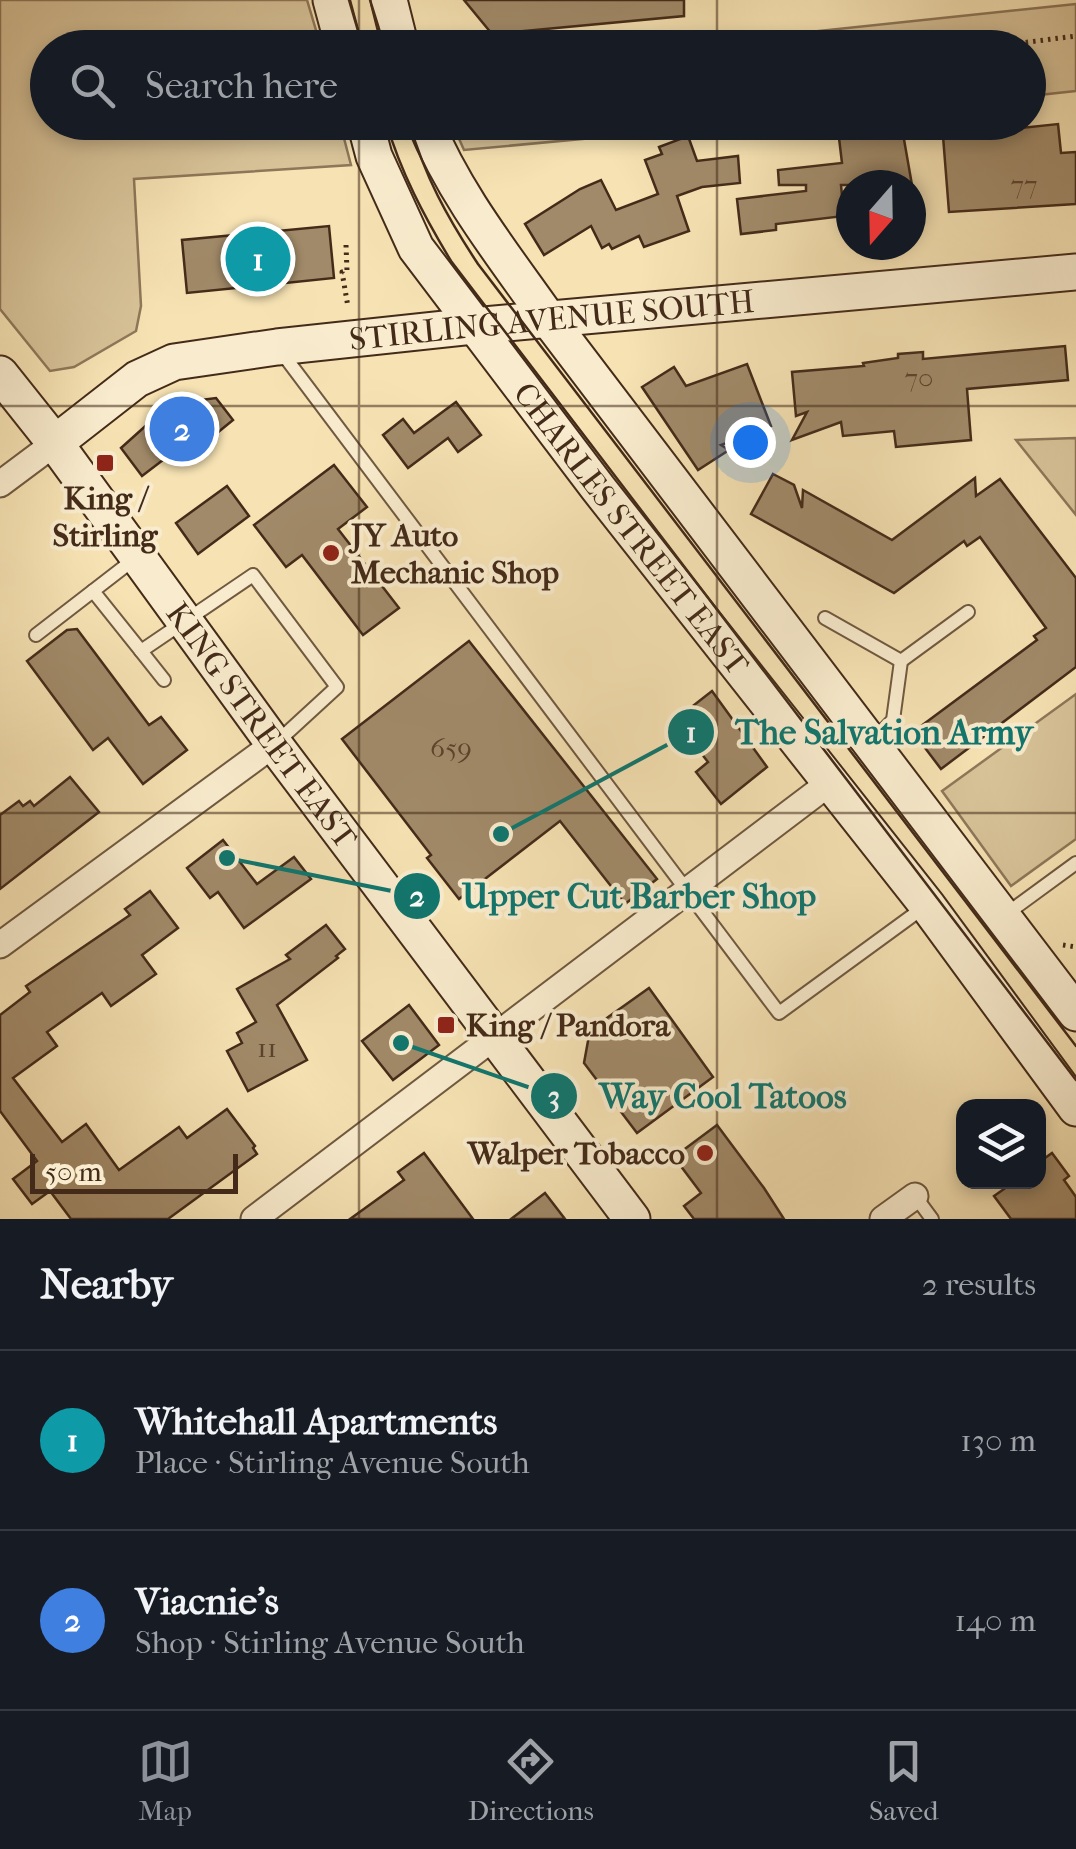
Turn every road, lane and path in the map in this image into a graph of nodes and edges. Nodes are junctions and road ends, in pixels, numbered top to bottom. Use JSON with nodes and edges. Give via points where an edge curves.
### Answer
{"nodes":[{"id":1,"x":331,"y":0,"type":"edge"},
{"id":2,"x":388,"y":0,"type":"edge"},
{"id":3,"x":339,"y":30,"type":"edge"},
{"id":4,"x":396,"y":30,"type":"edge"},
{"id":5,"x":1076,"y":36,"type":"edge"},
{"id":6,"x":1046,"y":40,"type":"edge"},
{"id":7,"x":370,"y":140,"type":"edge"},
{"id":8,"x":432,"y":140,"type":"edge"},
{"id":9,"x":346,"y":245,"type":"dead end"},
{"id":10,"x":1076,"y":272,"type":"edge"},
{"id":11,"x":348,"y":307,"type":"dead end"},
{"id":12,"x":549,"y":320,"type":"junction"},
{"id":13,"x":473,"y":326,"type":"junction"},
{"id":14,"x":277,"y":347,"type":"junction"},
{"id":15,"x":0,"y":374,"type":"edge"},
{"id":16,"x":55,"y":443,"type":"junction"},
{"id":17,"x":0,"y":484,"type":"edge"},
{"id":18,"x":138,"y":556,"type":"junction"},
{"id":19,"x":92,"y":591,"type":"junction"},
{"id":20,"x":968,"y":612,"type":"dead end"},
{"id":21,"x":825,"y":618,"type":"dead end"},
{"id":22,"x":184,"y":621,"type":"junction"},
{"id":23,"x":36,"y":635,"type":"dead end"},
{"id":24,"x":141,"y":651,"type":"junction"},
{"id":25,"x":901,"y":661,"type":"junction"},
{"id":26,"x":164,"y":680,"type":"dead end"},
{"id":27,"x":871,"y":743,"type":"junction"},
{"id":28,"x":274,"y":744,"type":"junction"},
{"id":29,"x":832,"y":781,"type":"junction"},
{"id":30,"x":1076,"y":863,"type":"edge"},
{"id":31,"x":688,"y":891,"type":"junction"},
{"id":32,"x":927,"y":905,"type":"junction"},
{"id":33,"x":1002,"y":916,"type":"junction"},
{"id":34,"x":0,"y":945,"type":"edge"},
{"id":35,"x":1076,"y":1013,"type":"edge"},
{"id":36,"x":494,"y":1038,"type":"junction"},
{"id":37,"x":1076,"y":1108,"type":"edge"},
{"id":38,"x":915,"y":1196,"type":"joint"},
{"id":39,"x":254,"y":1219,"type":"edge"},
{"id":40,"x":632,"y":1219,"type":"edge"},
{"id":41,"x":883,"y":1219,"type":"edge"},
{"id":42,"x":932,"y":1219,"type":"edge"}],
"edges":[{"from":1,"to":3,"type":"main road"},
{"from":2,"to":4,"type":"main road"},
{"from":5,"to":6,"type":"path"},
{"from":7,"to":13,"type":"main road","name":"CHARLES STREET EAST","via":[[416,248]]},
{"from":8,"to":12,"type":"main road","name":"CHARLES STREET EAST","via":[[471,210]]},
{"from":9,"to":11,"type":"path"},
{"from":10,"to":12,"type":"main road","name":"STIRLING AVENUE SOUTH"},
{"from":12,"to":13,"type":"main road","name":"STIRLING AVENUE SOUTH"},
{"from":12,"to":27,"type":"main road","name":"CHARLES STREET EAST"},
{"from":13,"to":14,"type":"main road","name":"STIRLING AVENUE SOUTH"},
{"from":13,"to":29,"type":"main road","name":"CHARLES STREET EAST"},
{"from":14,"to":16,"type":"main road","name":"STIRLING AVENUE SOUTH","via":[[156,369]]},
{"from":14,"to":31,"type":"lane"},
{"from":15,"to":16,"type":"main road","name":"KING STREET EAST"},
{"from":16,"to":17,"type":"street"},
{"from":16,"to":18,"type":"main road","name":"KING STREET EAST"},
{"from":18,"to":19,"type":"lane"},
{"from":18,"to":22,"type":"main road","name":"KING STREET EAST"},
{"from":19,"to":23,"type":"lane"},
{"from":19,"to":24,"type":"lane"},
{"from":20,"to":25,"type":"lane"},
{"from":21,"to":25,"type":"lane"},
{"from":22,"to":24,"type":"lane"},
{"from":22,"to":28,"type":"main road","name":"KING STREET EAST"},
{"from":22,"to":28,"type":"lane","via":[[253,575],[337,687]]},
{"from":24,"to":26,"type":"lane"},
{"from":25,"to":27,"type":"lane","via":[[893,720]]},
{"from":27,"to":33,"type":"main road","name":"CHARLES STREET EAST"},
{"from":28,"to":34,"type":"street"},
{"from":28,"to":36,"type":"main road","name":"KING STREET EAST"},
{"from":29,"to":31,"type":"street"},
{"from":29,"to":32,"type":"main road","name":"CHARLES STREET EAST"},
{"from":30,"to":33,"type":"lane"},
{"from":31,"to":32,"type":"lane","via":[[779,1014]]},
{"from":31,"to":36,"type":"street"},
{"from":32,"to":37,"type":"main road","name":"CHARLES STREET EAST"},
{"from":33,"to":35,"type":"main road","name":"CHARLES STREET EAST"},
{"from":36,"to":39,"type":"street"},
{"from":36,"to":40,"type":"main road","name":"KING STREET EAST"},
{"from":38,"to":41,"type":"street"},
{"from":38,"to":42,"type":"lane"}]}
